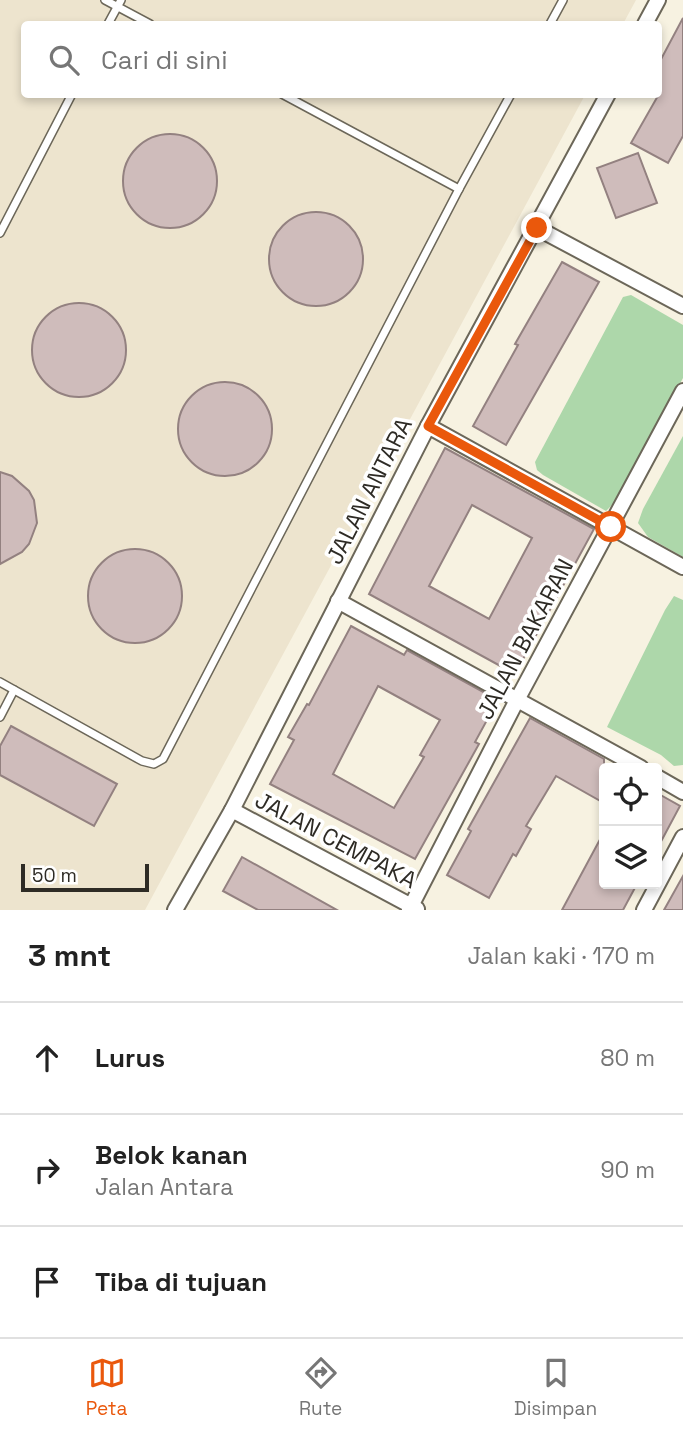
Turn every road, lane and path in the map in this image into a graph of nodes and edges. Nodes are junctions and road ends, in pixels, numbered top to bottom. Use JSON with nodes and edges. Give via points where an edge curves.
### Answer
{"nodes":[{"id":1,"x":104,"y":0,"type":"edge"},
{"id":2,"x":563,"y":0,"type":"edge"},
{"id":3,"x":658,"y":0,"type":"edge"},
{"id":4,"x":119,"y":4,"type":"edge"},
{"id":5,"x":110,"y":21,"type":"edge"},
{"id":6,"x":145,"y":21,"type":"edge"},
{"id":7,"x":552,"y":21,"type":"edge"},
{"id":8,"x":647,"y":21,"type":"edge"},
{"id":9,"x":70,"y":98,"type":"edge"},
{"id":10,"x":289,"y":98,"type":"edge"},
{"id":11,"x":509,"y":98,"type":"edge"},
{"id":12,"x":606,"y":98,"type":"edge"},
{"id":13,"x":460,"y":189,"type":"junction"},
{"id":14,"x":537,"y":228,"type":"junction"},
{"id":15,"x":0,"y":233,"type":"edge"},
{"id":16,"x":683,"y":306,"type":"edge"},
{"id":17,"x":683,"y":391,"type":"edge"},
{"id":18,"x":428,"y":426,"type":"junction"},
{"id":19,"x":611,"y":527,"type":"junction"},
{"id":20,"x":683,"y":567,"type":"edge"},
{"id":21,"x":338,"y":601,"type":"junction"},
{"id":22,"x":0,"y":682,"type":"edge"},
{"id":23,"x":14,"y":690,"type":"junction"},
{"id":24,"x":517,"y":700,"type":"junction"},
{"id":25,"x":0,"y":717,"type":"edge"},
{"id":26,"x":632,"y":763,"type":"edge"},
{"id":27,"x":662,"y":780,"type":"edge"},
{"id":28,"x":683,"y":792,"type":"edge"},
{"id":29,"x":232,"y":810,"type":"junction"},
{"id":30,"x":683,"y":837,"type":"edge"},
{"id":31,"x":413,"y":909,"type":"edge"},
{"id":32,"x":175,"y":910,"type":"edge"},
{"id":33,"x":644,"y":910,"type":"edge"}],
"edges":[{"from":1,"to":4,"type":"lane"},
{"from":2,"to":7,"type":"lane"},
{"from":3,"to":8,"type":"street"},
{"from":4,"to":5,"type":"lane"},
{"from":4,"to":6,"type":"lane"},
{"from":9,"to":15,"type":"lane"},
{"from":10,"to":13,"type":"lane"},
{"from":11,"to":13,"type":"lane"},
{"from":12,"to":14,"type":"street","name":"JALAN ANTARA"},
{"from":13,"to":23,"type":"lane","via":[[163,759],[154,764],[142,761]]},
{"from":14,"to":16,"type":"street"},
{"from":14,"to":18,"type":"street","name":"JALAN ANTARA"},
{"from":17,"to":19,"type":"street","name":"JALAN BAKARAN"},
{"from":18,"to":19,"type":"street"},
{"from":18,"to":21,"type":"street","name":"JALAN ANTARA"},
{"from":19,"to":20,"type":"street"},
{"from":19,"to":24,"type":"street","name":"JALAN BAKARAN"},
{"from":21,"to":24,"type":"street"},
{"from":21,"to":29,"type":"street","name":"JALAN ANTARA"},
{"from":22,"to":23,"type":"lane"},
{"from":23,"to":25,"type":"lane"},
{"from":24,"to":26,"type":"street"},
{"from":24,"to":31,"type":"street","name":"JALAN BAKARAN"},
{"from":27,"to":28,"type":"street"},
{"from":29,"to":31,"type":"street","name":"JALAN CEMPAKA"},
{"from":29,"to":32,"type":"street","name":"JALAN ANTARA"},
{"from":30,"to":33,"type":"street"}]}
